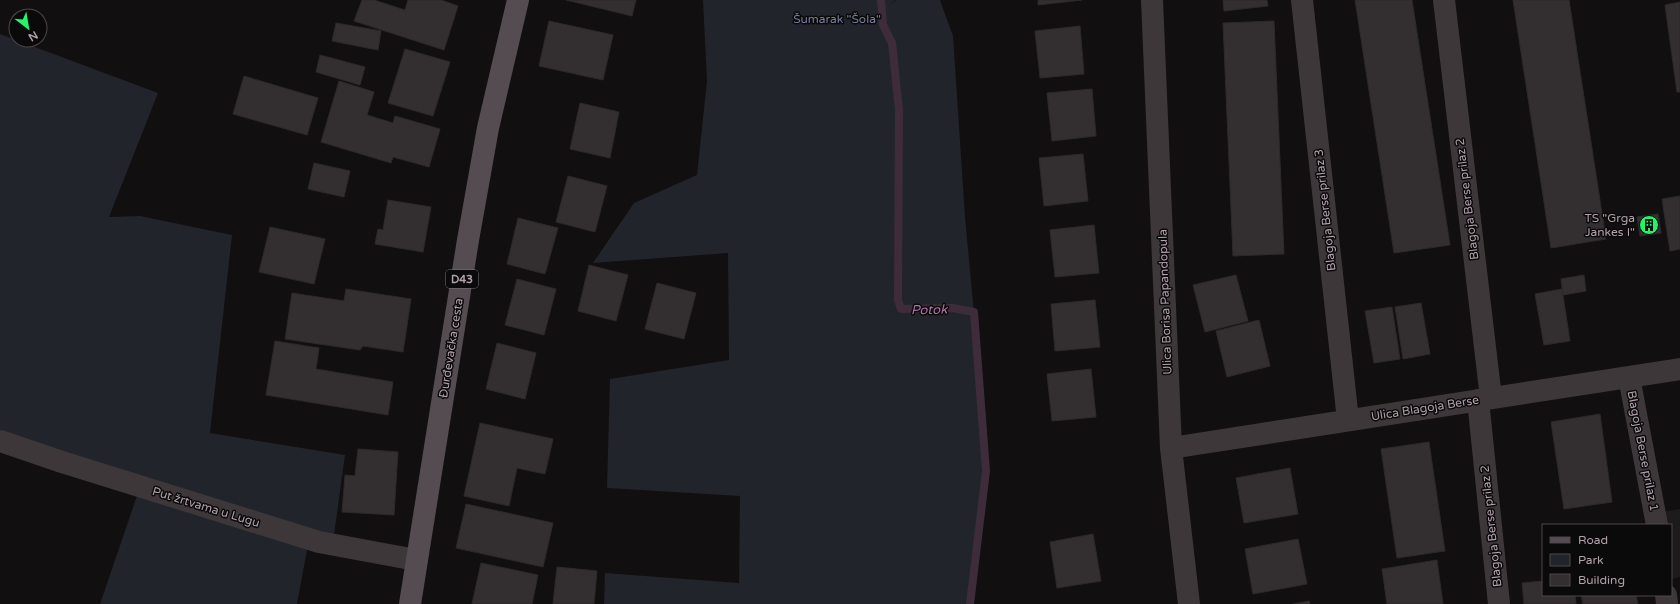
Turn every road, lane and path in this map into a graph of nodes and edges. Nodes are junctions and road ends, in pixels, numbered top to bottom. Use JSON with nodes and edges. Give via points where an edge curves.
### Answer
{"nodes":[{"id":1,"x":518,"y":0,"type":"edge"},
{"id":2,"x":1152,"y":0,"type":"edge"},
{"id":3,"x":1302,"y":0,"type":"edge"},
{"id":4,"x":1444,"y":0,"type":"edge"},
{"id":5,"x":1680,"y":369,"type":"edge"},
{"id":6,"x":1629,"y":377,"type":"junction"},
{"id":7,"x":1485,"y":399,"type":"junction"},
{"id":8,"x":1348,"y":420,"type":"junction"},
{"id":9,"x":0,"y":441,"type":"edge"},
{"id":10,"x":1171,"y":448,"type":"junction"},
{"id":11,"x":1657,"y":524,"type":"edge"},
{"id":12,"x":416,"y":560,"type":"junction"},
{"id":13,"x":410,"y":604,"type":"edge"},
{"id":14,"x":1189,"y":604,"type":"edge"},
{"id":15,"x":1499,"y":604,"type":"edge"}],
"edges":[{"from":1,"to":12,"type":"main road","name":"Đurđevačka cesta","number":"D43","via":[[487,135]]},
{"from":2,"to":10,"type":"street","name":"Ulica Borisa Papandopula"},
{"from":3,"to":8,"type":"street","name":"Blagoja Berse prilaz 3"},
{"from":4,"to":7,"type":"street","name":"Blagoja Berse prilaz 2"},
{"from":5,"to":6,"type":"street","name":"Ulica Blagoja Berse"},
{"from":6,"to":7,"type":"street","name":"Ulica Blagoja Berse"},
{"from":6,"to":11,"type":"street","name":"Blagoja Berse prilaz 1"},
{"from":7,"to":8,"type":"street","name":"Ulica Blagoja Berse"},
{"from":7,"to":15,"type":"street","name":"Blagoja Berse prilaz 2"},
{"from":8,"to":10,"type":"street","name":"Ulica Blagoja Berse"},
{"from":9,"to":12,"type":"street","name":"Put žrtvama u Lugu","via":[[319,542]]},
{"from":10,"to":14,"type":"street","name":"Ulica Borisa Papandopula"},
{"from":12,"to":13,"type":"main road","name":"Đurđevačka cesta","number":"D43"}]}
